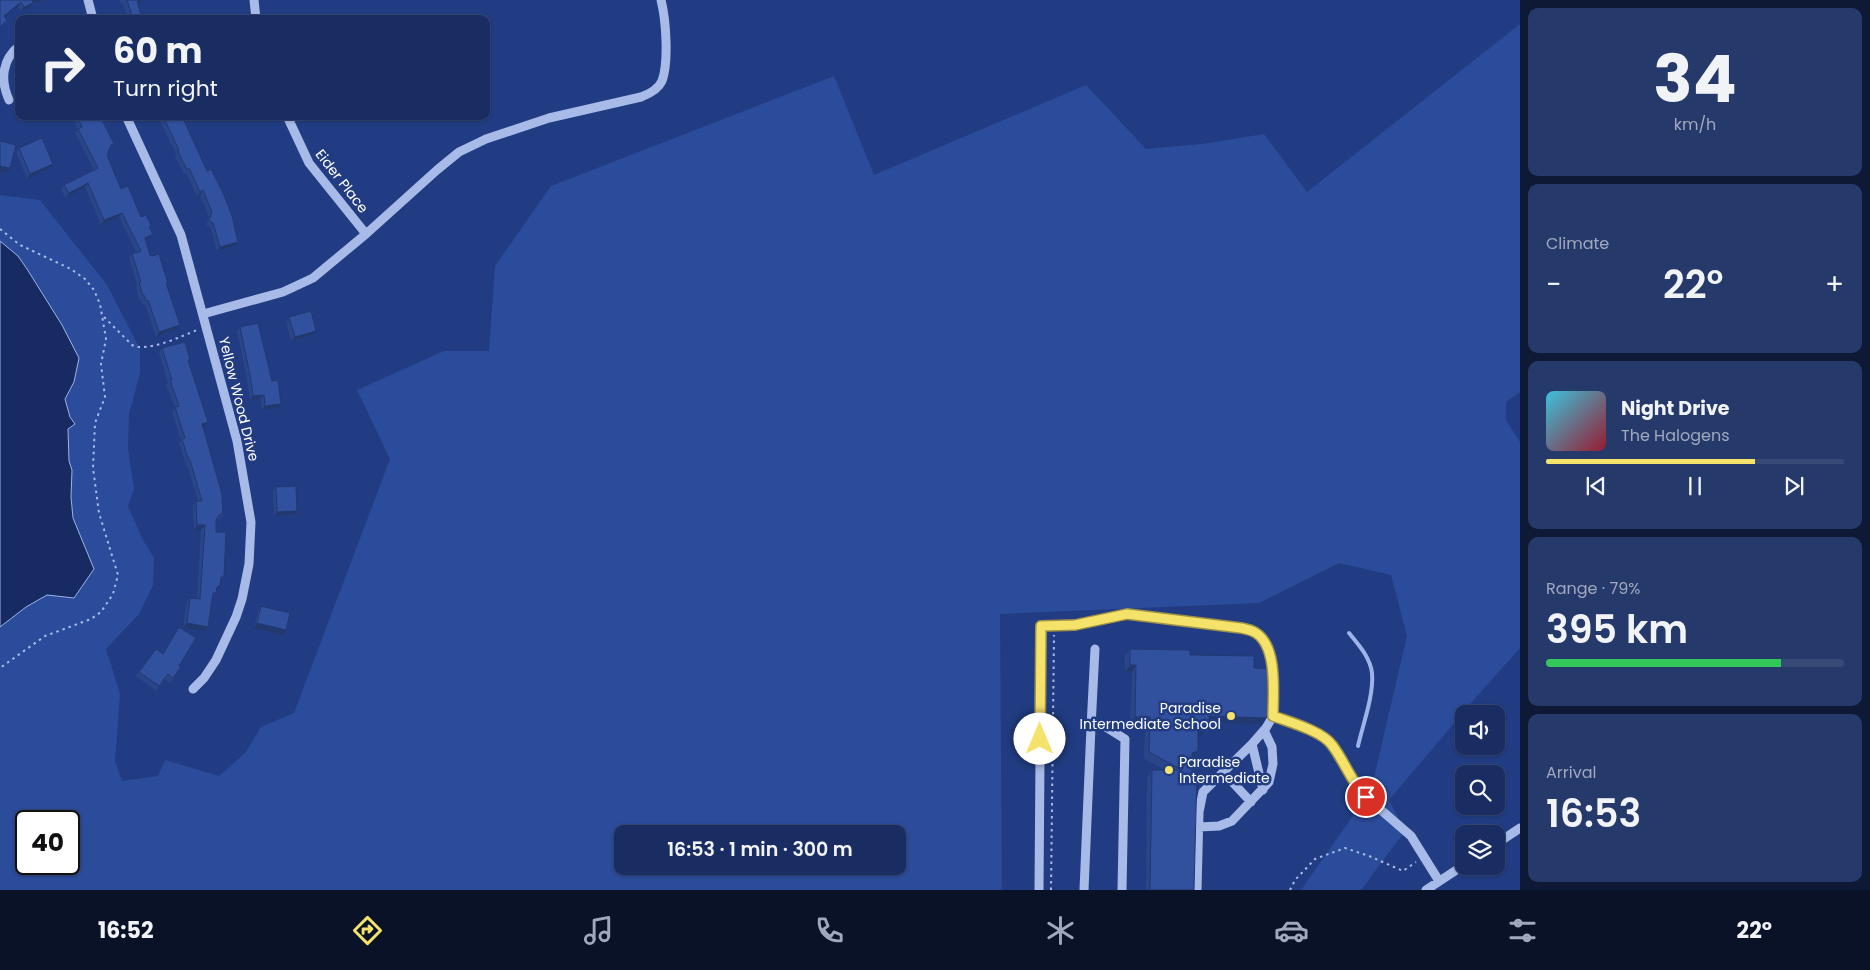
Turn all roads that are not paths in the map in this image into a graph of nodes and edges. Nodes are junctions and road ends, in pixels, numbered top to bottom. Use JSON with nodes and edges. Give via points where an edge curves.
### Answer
{"nodes":[{"id":1,"x":88,"y":0,"type":"edge"},
{"id":2,"x":254,"y":0,"type":"edge"},
{"id":3,"x":661,"y":0,"type":"edge"},
{"id":4,"x":92,"y":15,"type":"edge"},
{"id":5,"x":256,"y":15,"type":"edge"},
{"id":6,"x":15,"y":50,"type":"edge"},
{"id":7,"x":9,"y":100,"type":"dead end"},
{"id":8,"x":128,"y":120,"type":"edge"},
{"id":9,"x":289,"y":120,"type":"edge"},
{"id":10,"x":366,"y":234,"type":"junction"},
{"id":11,"x":203,"y":314,"type":"junction"},
{"id":12,"x":1095,"y":649,"type":"dead end"},
{"id":13,"x":194,"y":689,"type":"dead end"},
{"id":14,"x":1273,"y":716,"type":"junction"},
{"id":15,"x":1091,"y":727,"type":"junction"},
{"id":16,"x":1264,"y":730,"type":"junction"},
{"id":17,"x":1252,"y":744,"type":"junction"},
{"id":18,"x":1223,"y":772,"type":"junction"},
{"id":19,"x":1263,"y":790,"type":"junction"},
{"id":20,"x":1251,"y":802,"type":"junction"},
{"id":21,"x":1199,"y":827,"type":"junction"},
{"id":22,"x":1520,"y":828,"type":"edge"},
{"id":23,"x":1505,"y":838,"type":"edge"},
{"id":24,"x":1455,"y":871,"type":"edge"},
{"id":25,"x":1439,"y":881,"type":"junction"},
{"id":26,"x":1039,"y":890,"type":"edge"},
{"id":27,"x":1084,"y":890,"type":"edge"},
{"id":28,"x":1122,"y":890,"type":"edge"},
{"id":29,"x":1197,"y":890,"type":"edge"},
{"id":30,"x":1426,"y":890,"type":"edge"}],
"edges":[{"from":1,"to":4,"type":"street"},
{"from":2,"to":5,"type":"street"},
{"from":3,"to":10,"type":"street","via":[[665,64],[662,82],[653,92],[549,118],[486,139],[459,152]]},
{"from":6,"to":7,"type":"street","via":[[8,57],[3,71],[3,86]]},
{"from":8,"to":11,"type":"street","name":"Yellow Wood Drive","via":[[179,227]]},
{"from":9,"to":10,"type":"street","name":"Eider Place","via":[[313,170]]},
{"from":10,"to":11,"type":"street","via":[[303,284]]},
{"from":11,"to":13,"type":"street","name":"Yellow Wood Drive","via":[[243,470],[251,544],[246,583],[236,617],[216,660]]},
{"from":12,"to":15,"type":"street"},
{"from":14,"to":16,"type":"street"},
{"from":14,"to":25,"type":"street","via":[[1314,732],[1331,743],[1355,785],[1412,836]]},
{"from":14,"to":26,"type":"street","via":[[1272,660],[1264,640],[1256,633],[1241,628],[1127,614],[1075,625],[1041,626]]},
{"from":15,"to":27,"type":"street"},
{"from":15,"to":28,"type":"street","via":[[1104,726],[1125,739]]},
{"from":16,"to":17,"type":"street"},
{"from":16,"to":19,"type":"street","via":[[1272,747],[1273,764],[1269,782]]},
{"from":17,"to":18,"type":"street"},
{"from":17,"to":19,"type":"street"},
{"from":18,"to":20,"type":"street"},
{"from":18,"to":21,"type":"street","via":[[1203,792]]},
{"from":19,"to":20,"type":"street"},
{"from":20,"to":21,"type":"street","via":[[1232,821],[1220,826]]},
{"from":21,"to":29,"type":"street"},
{"from":22,"to":23,"type":"street"},
{"from":24,"to":25,"type":"street"},
{"from":25,"to":30,"type":"street"}]}
